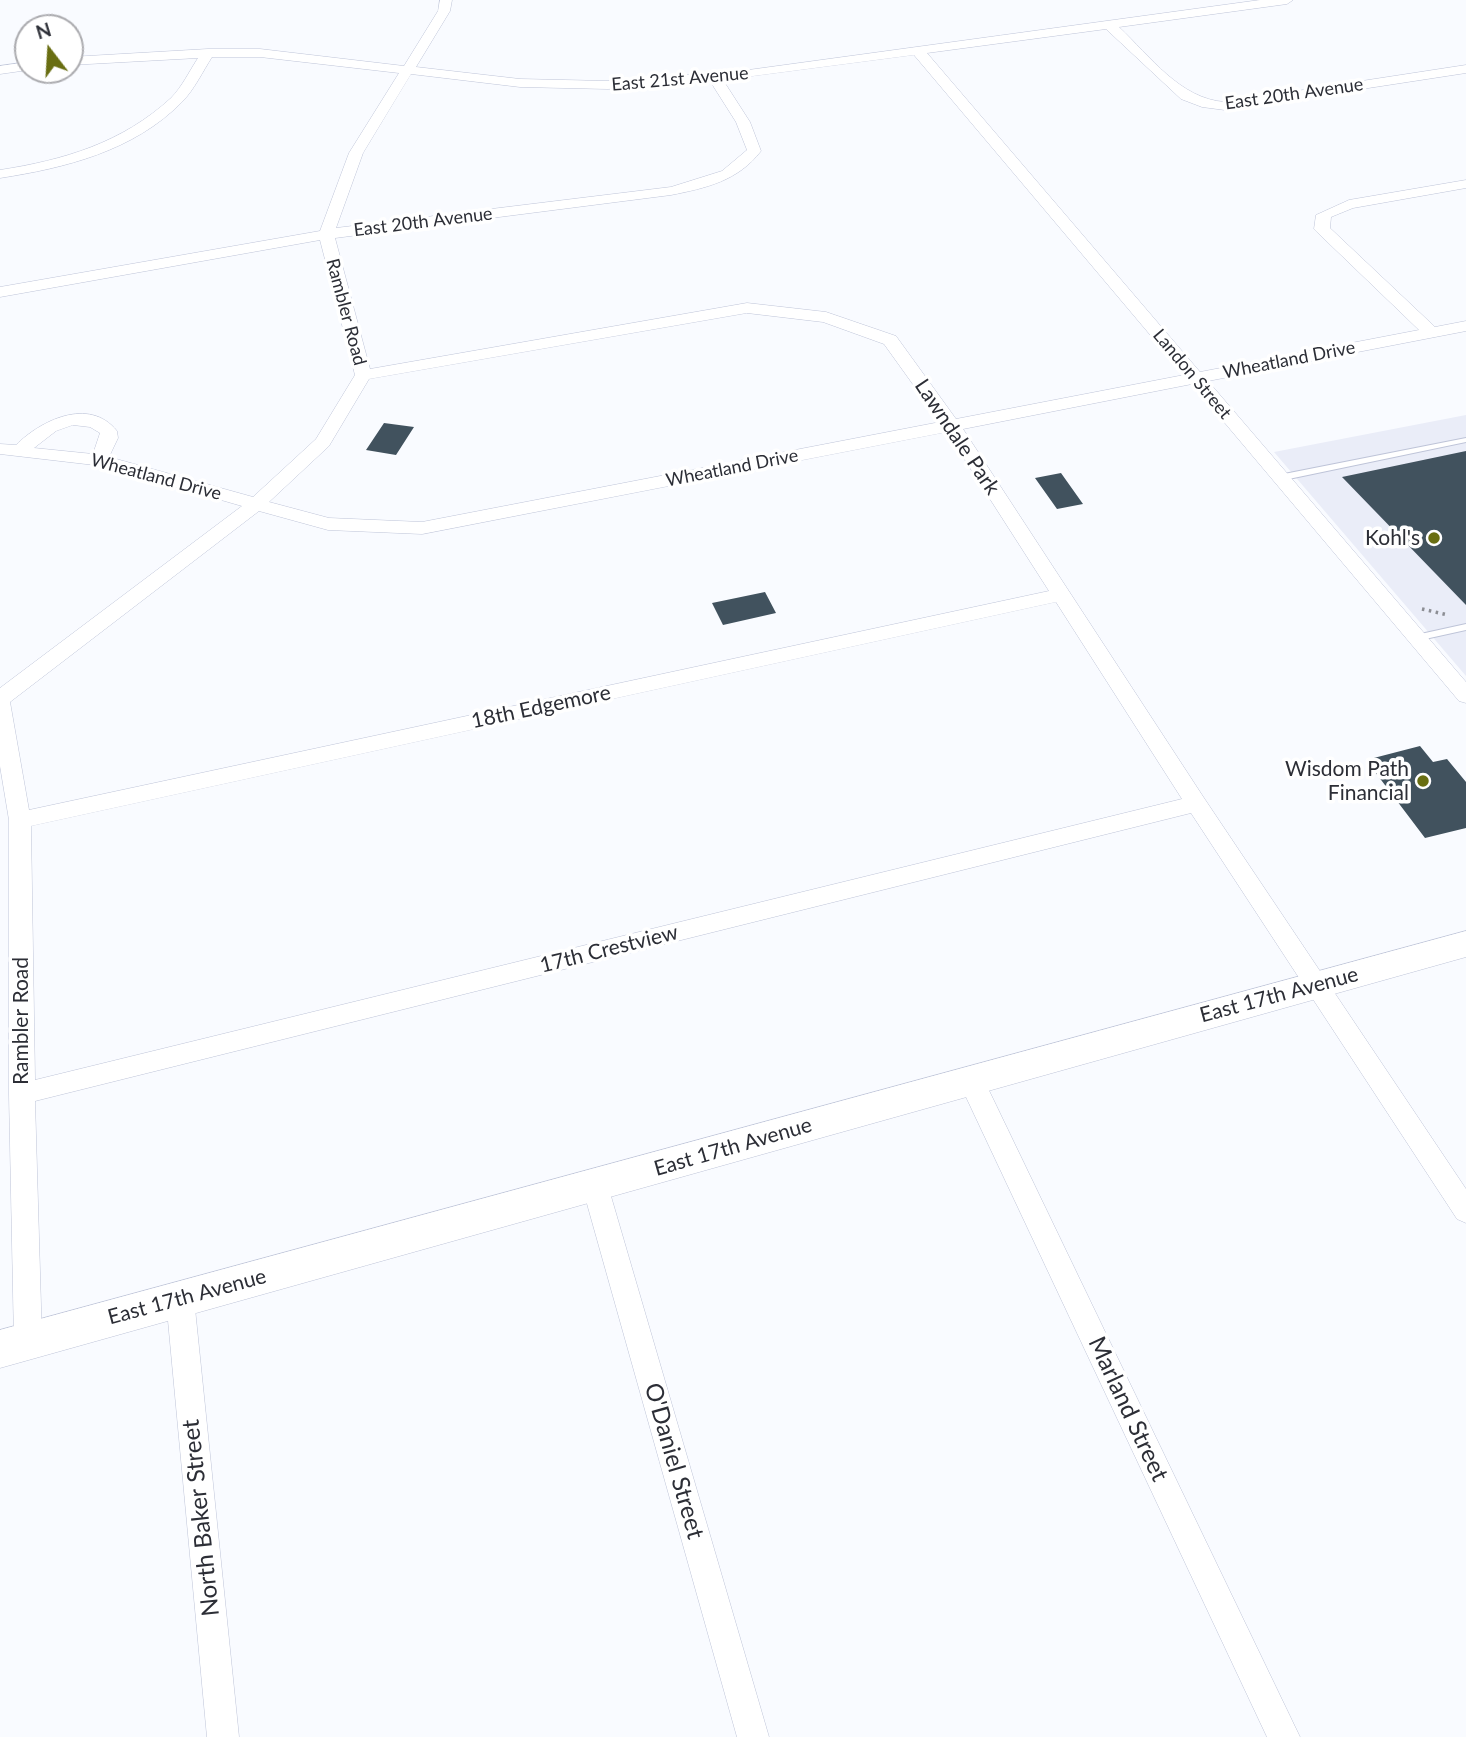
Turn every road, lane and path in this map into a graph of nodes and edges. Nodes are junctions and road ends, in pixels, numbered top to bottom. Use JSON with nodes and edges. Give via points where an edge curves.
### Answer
{"nodes":[{"id":1,"x":446,"y":0,"type":"edge"},
{"id":2,"x":1287,"y":0,"type":"edge"},
{"id":3,"x":1109,"y":25,"type":"junction"},
{"id":4,"x":918,"y":51,"type":"junction"},
{"id":5,"x":208,"y":53,"type":"junction"},
{"id":6,"x":84,"y":60,"type":"edge"},
{"id":7,"x":1466,"y":69,"type":"edge"},
{"id":8,"x":408,"y":70,"type":"junction"},
{"id":9,"x":715,"y":78,"type":"junction"},
{"id":10,"x":0,"y":174,"type":"edge"},
{"id":11,"x":1466,"y":184,"type":"edge"},
{"id":12,"x":326,"y":234,"type":"junction"},
{"id":13,"x":0,"y":292,"type":"edge"},
{"id":14,"x":1466,"y":327,"type":"edge"},
{"id":15,"x":1433,"y":333,"type":"junction"},
{"id":16,"x":363,"y":374,"type":"junction"},
{"id":17,"x":1195,"y":377,"type":"junction"},
{"id":18,"x":952,"y":426,"type":"junction"},
{"id":19,"x":1466,"y":440,"type":"edge"},
{"id":20,"x":0,"y":449,"type":"edge"},
{"id":21,"x":20,"y":451,"type":"junction"},
{"id":22,"x":99,"y":460,"type":"junction"},
{"id":23,"x":1279,"y":478,"type":"junction"},
{"id":24,"x":256,"y":504,"type":"junction"},
{"id":25,"x":1061,"y":595,"type":"junction"},
{"id":26,"x":1422,"y":609,"type":"dead end"},
{"id":27,"x":1457,"y":613,"type":"dead end"},
{"id":28,"x":1466,"y":627,"type":"edge"},
{"id":29,"x":1416,"y":638,"type":"junction"},
{"id":30,"x":1466,"y":696,"type":"edge"},
{"id":31,"x":0,"y":701,"type":"edge"},
{"id":32,"x":1196,"y":804,"type":"junction"},
{"id":33,"x":20,"y":820,"type":"junction"},
{"id":34,"x":1466,"y":944,"type":"edge"},
{"id":35,"x":1316,"y":985,"type":"junction"},
{"id":36,"x":971,"y":1080,"type":"junction"},
{"id":37,"x":22,"y":1094,"type":"junction"},
{"id":38,"x":595,"y":1186,"type":"junction"},
{"id":39,"x":1466,"y":1211,"type":"edge"},
{"id":40,"x":180,"y":1299,"type":"junction"},
{"id":41,"x":14,"y":1345,"type":"edge"},
{"id":42,"x":222,"y":1737,"type":"edge"},
{"id":43,"x":753,"y":1737,"type":"edge"},
{"id":44,"x":1284,"y":1737,"type":"edge"}],
"edges":[{"from":1,"to":8,"type":"street","name":"Rambler Road"},
{"from":2,"to":3,"type":"street","name":"East 21st Avenue"},
{"from":3,"to":4,"type":"street","name":"East 21st Avenue"},
{"from":3,"to":7,"type":"street","name":"East 20th Avenue","via":[[1181,93],[1207,104],[1225,106]]},
{"from":4,"to":9,"type":"street","name":"East 21st Avenue"},
{"from":4,"to":17,"type":"street","name":"Landon Street"},
{"from":5,"to":6,"type":"street","name":"East 21st Avenue"},
{"from":5,"to":8,"type":"street","name":"East 21st Avenue","via":[[260,53]]},
{"from":5,"to":10,"type":"street","via":[[178,99],[125,139],[51,166]]},
{"from":8,"to":9,"type":"street","name":"East 21st Avenue","via":[[520,83],[608,85]]},
{"from":8,"to":12,"type":"street","name":"Rambler Road","via":[[356,153]]},
{"from":9,"to":12,"type":"street","name":"East 20th Avenue","via":[[743,122],[754,150],[741,167],[713,182]]},
{"from":11,"to":15,"type":"street","via":[[1349,204],[1324,215],[1322,229]]},
{"from":12,"to":13,"type":"street","name":"East 20th Avenue"},
{"from":12,"to":16,"type":"street","name":"Rambler Road"},
{"from":14,"to":15,"type":"street","name":"Wheatland Drive"},
{"from":15,"to":17,"type":"street","name":"Wheatland Drive"},
{"from":16,"to":18,"type":"street","name":"Lawndale Park","via":[[747,308],[827,317],[890,340]]},
{"from":16,"to":24,"type":"street","name":"Rambler Road","via":[[323,442]]},
{"from":17,"to":18,"type":"street","name":"Wheatland Drive"},
{"from":17,"to":23,"type":"street","name":"Landon Street"},
{"from":18,"to":24,"type":"street","name":"Wheatland Drive","via":[[422,528],[328,523]]},
{"from":18,"to":25,"type":"street","name":"Lawndale Park"},
{"from":19,"to":23,"type":"lane"},
{"from":20,"to":21,"type":"street","name":"Wheatland Drive"},
{"from":21,"to":22,"type":"street","name":"Wheatland Drive"},
{"from":21,"to":22,"type":"street","via":[[47,427],[79,418],[108,431]]},
{"from":22,"to":24,"type":"street","name":"Wheatland Drive"},
{"from":23,"to":29,"type":"street","name":"Landon Street"},
{"from":24,"to":31,"type":"street","name":"Rambler Road"},
{"from":25,"to":32,"type":"street","name":"Lawndale Park"},
{"from":25,"to":33,"type":"street","name":"18th Edgemore"},
{"from":26,"to":27,"type":"path"},
{"from":28,"to":29,"type":"lane"},
{"from":29,"to":30,"type":"street","name":"Landon Street"},
{"from":31,"to":33,"type":"street","name":"Rambler Road"},
{"from":32,"to":35,"type":"street","name":"Lawndale Park"},
{"from":32,"to":37,"type":"street","name":"17th Crestview"},
{"from":33,"to":37,"type":"street","name":"Rambler Road"},
{"from":34,"to":35,"type":"street","name":"East 17th Avenue"},
{"from":35,"to":36,"type":"street","name":"East 17th Avenue"},
{"from":35,"to":39,"type":"street","name":"Lawndale Park"},
{"from":36,"to":38,"type":"street","name":"East 17th Avenue"},
{"from":36,"to":44,"type":"street","name":"Marland Street"},
{"from":37,"to":41,"type":"street","name":"Rambler Road"},
{"from":38,"to":40,"type":"street","name":"East 17th Avenue"},
{"from":38,"to":43,"type":"street","name":"O'Daniel Street"},
{"from":40,"to":41,"type":"street","name":"East 17th Avenue"},
{"from":40,"to":42,"type":"street","name":"North Baker Street"}]}
